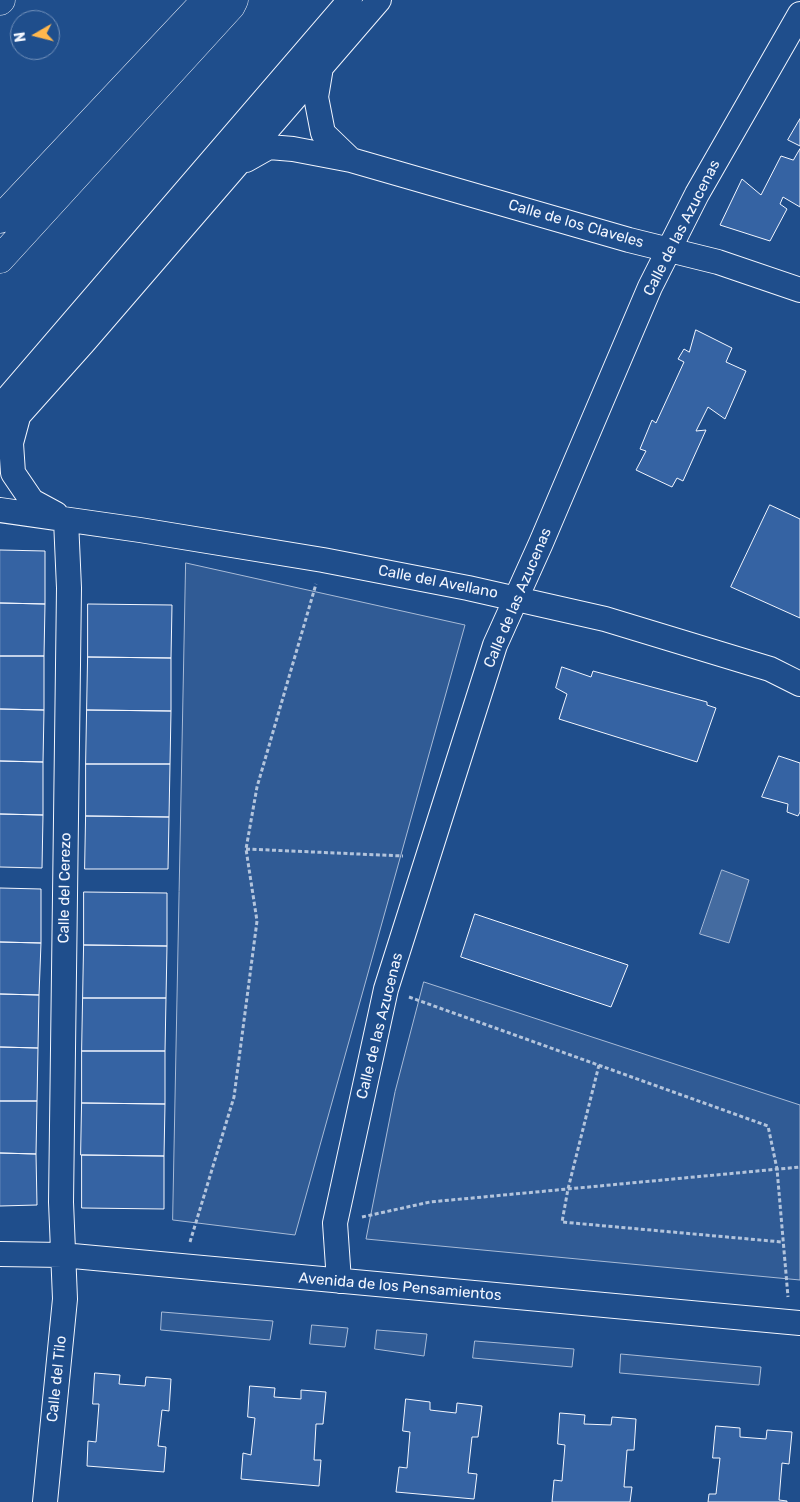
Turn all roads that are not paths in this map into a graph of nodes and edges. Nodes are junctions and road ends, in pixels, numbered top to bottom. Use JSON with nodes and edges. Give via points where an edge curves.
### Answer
{"nodes":[{"id":1,"x":206,"y":0,"type":"edge"},
{"id":2,"x":234,"y":0,"type":"edge"},
{"id":3,"x":350,"y":0,"type":"edge"},
{"id":4,"x":379,"y":0,"type":"edge"},
{"id":5,"x":800,"y":14,"type":"edge"},
{"id":6,"x":321,"y":68,"type":"junction"},
{"id":7,"x":351,"y":160,"type":"junction"},
{"id":8,"x":236,"y":166,"type":"junction"},
{"id":9,"x":0,"y":219,"type":"edge"},
{"id":10,"x":669,"y":249,"type":"junction"},
{"id":11,"x":0,"y":259,"type":"edge"},
{"id":12,"x":800,"y":290,"type":"edge"},
{"id":13,"x":9,"y":412,"type":"edge"},
{"id":14,"x":0,"y":436,"type":"edge"},
{"id":15,"x":0,"y":510,"type":"edge"},
{"id":16,"x":66,"y":520,"type":"junction"},
{"id":17,"x":516,"y":598,"type":"junction"},
{"id":18,"x":800,"y":684,"type":"edge"},
{"id":19,"x":0,"y":1254,"type":"edge"},
{"id":20,"x":62,"y":1255,"type":"junction"},
{"id":21,"x":339,"y":1281,"type":"junction"},
{"id":22,"x":795,"y":1323,"type":"edge"},
{"id":23,"x":46,"y":1502,"type":"edge"}],
"edges":[{"from":1,"to":9,"type":"highway"},
{"from":2,"to":11,"type":"highway"},
{"from":3,"to":13,"type":"street"},
{"from":4,"to":6,"type":"street"},
{"from":5,"to":10,"type":"street","name":"Calle de las Azucenas"},
{"from":6,"to":7,"type":"street","via":[[316,97],[323,133]]},
{"from":6,"to":8,"type":"street"},
{"from":7,"to":8,"type":"street","name":"Calle de los Claveles","via":[[269,147]]},
{"from":7,"to":10,"type":"street","name":"Calle de los Claveles"},
{"from":8,"to":13,"type":"street"},
{"from":10,"to":12,"type":"street","name":"Calle de los Claveles"},
{"from":10,"to":17,"type":"street","name":"Calle de las Azucenas"},
{"from":13,"to":14,"type":"street"},
{"from":13,"to":16,"type":"street","via":[[13,473],[32,501]]},
{"from":15,"to":16,"type":"street","name":"Calle del Avellano"},
{"from":16,"to":17,"type":"street","name":"Calle del Avellano","via":[[323,560]]},
{"from":16,"to":20,"type":"street","name":"Calle del Cerezo","via":[[69,588]]},
{"from":17,"to":18,"type":"street","name":"Calle del Avellano","via":[[605,619],[770,670]]},
{"from":17,"to":21,"type":"street","name":"Calle de las Azucenas","via":[[496,645],[386,989],[335,1223]]},
{"from":19,"to":20,"type":"street","name":"Avenida de los Pensamientos"},
{"from":20,"to":21,"type":"street","name":"Avenida de los Pensamientos"},
{"from":20,"to":23,"type":"street","name":"Calle del Tilo","via":[[66,1299]]},
{"from":21,"to":22,"type":"street","name":"Avenida de los Pensamientos"}]}
